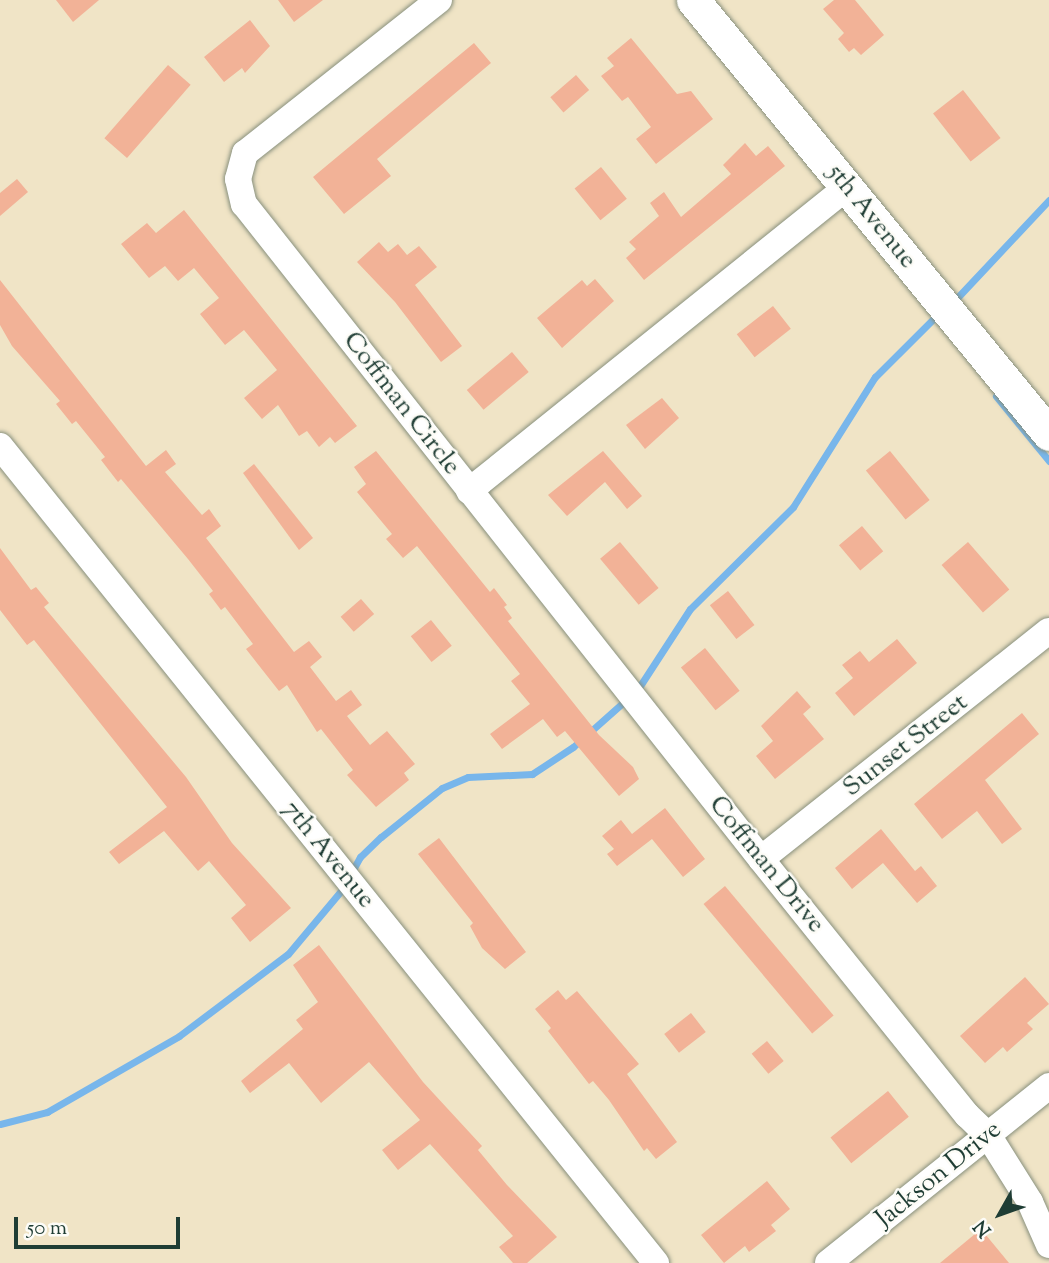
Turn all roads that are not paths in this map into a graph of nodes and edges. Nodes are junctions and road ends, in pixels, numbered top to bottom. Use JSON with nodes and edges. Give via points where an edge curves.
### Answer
{"nodes":[{"id":1,"x":439,"y":0,"type":"edge"},
{"id":2,"x":693,"y":0,"type":"edge"},
{"id":3,"x":847,"y":187,"type":"junction"},
{"id":4,"x":1049,"y":434,"type":"edge"},
{"id":5,"x":0,"y":446,"type":"edge"},
{"id":6,"x":469,"y":491,"type":"junction"},
{"id":7,"x":1049,"y":631,"type":"edge"},
{"id":8,"x":761,"y":859,"type":"junction"},
{"id":9,"x":1049,"y":1086,"type":"edge"},
{"id":10,"x":988,"y":1135,"type":"junction"},
{"id":11,"x":1049,"y":1245,"type":"edge"},
{"id":12,"x":656,"y":1263,"type":"edge"},
{"id":13,"x":828,"y":1263,"type":"edge"}],
"edges":[{"from":1,"to":6,"type":"street","name":"Coffman Circle","via":[[265,134],[245,153],[238,179],[244,204]]},
{"from":2,"to":3,"type":"street","name":"5th Avenue"},
{"from":3,"to":4,"type":"street","name":"5th Avenue"},
{"from":3,"to":6,"type":"street","name":"Coffman Circle"},
{"from":5,"to":12,"type":"street","name":"7th Avenue"},
{"from":6,"to":8,"type":"street","name":"Coffman Drive"},
{"from":7,"to":8,"type":"street","name":"Sunset Street"},
{"from":8,"to":10,"type":"street","name":"Coffman Drive","via":[[967,1115]]},
{"from":9,"to":10,"type":"street","name":"Jackson Drive"},
{"from":10,"to":11,"type":"street","name":"Coffman Drive","via":[[1030,1202]]},
{"from":10,"to":13,"type":"street","name":"Jackson Drive"}]}
